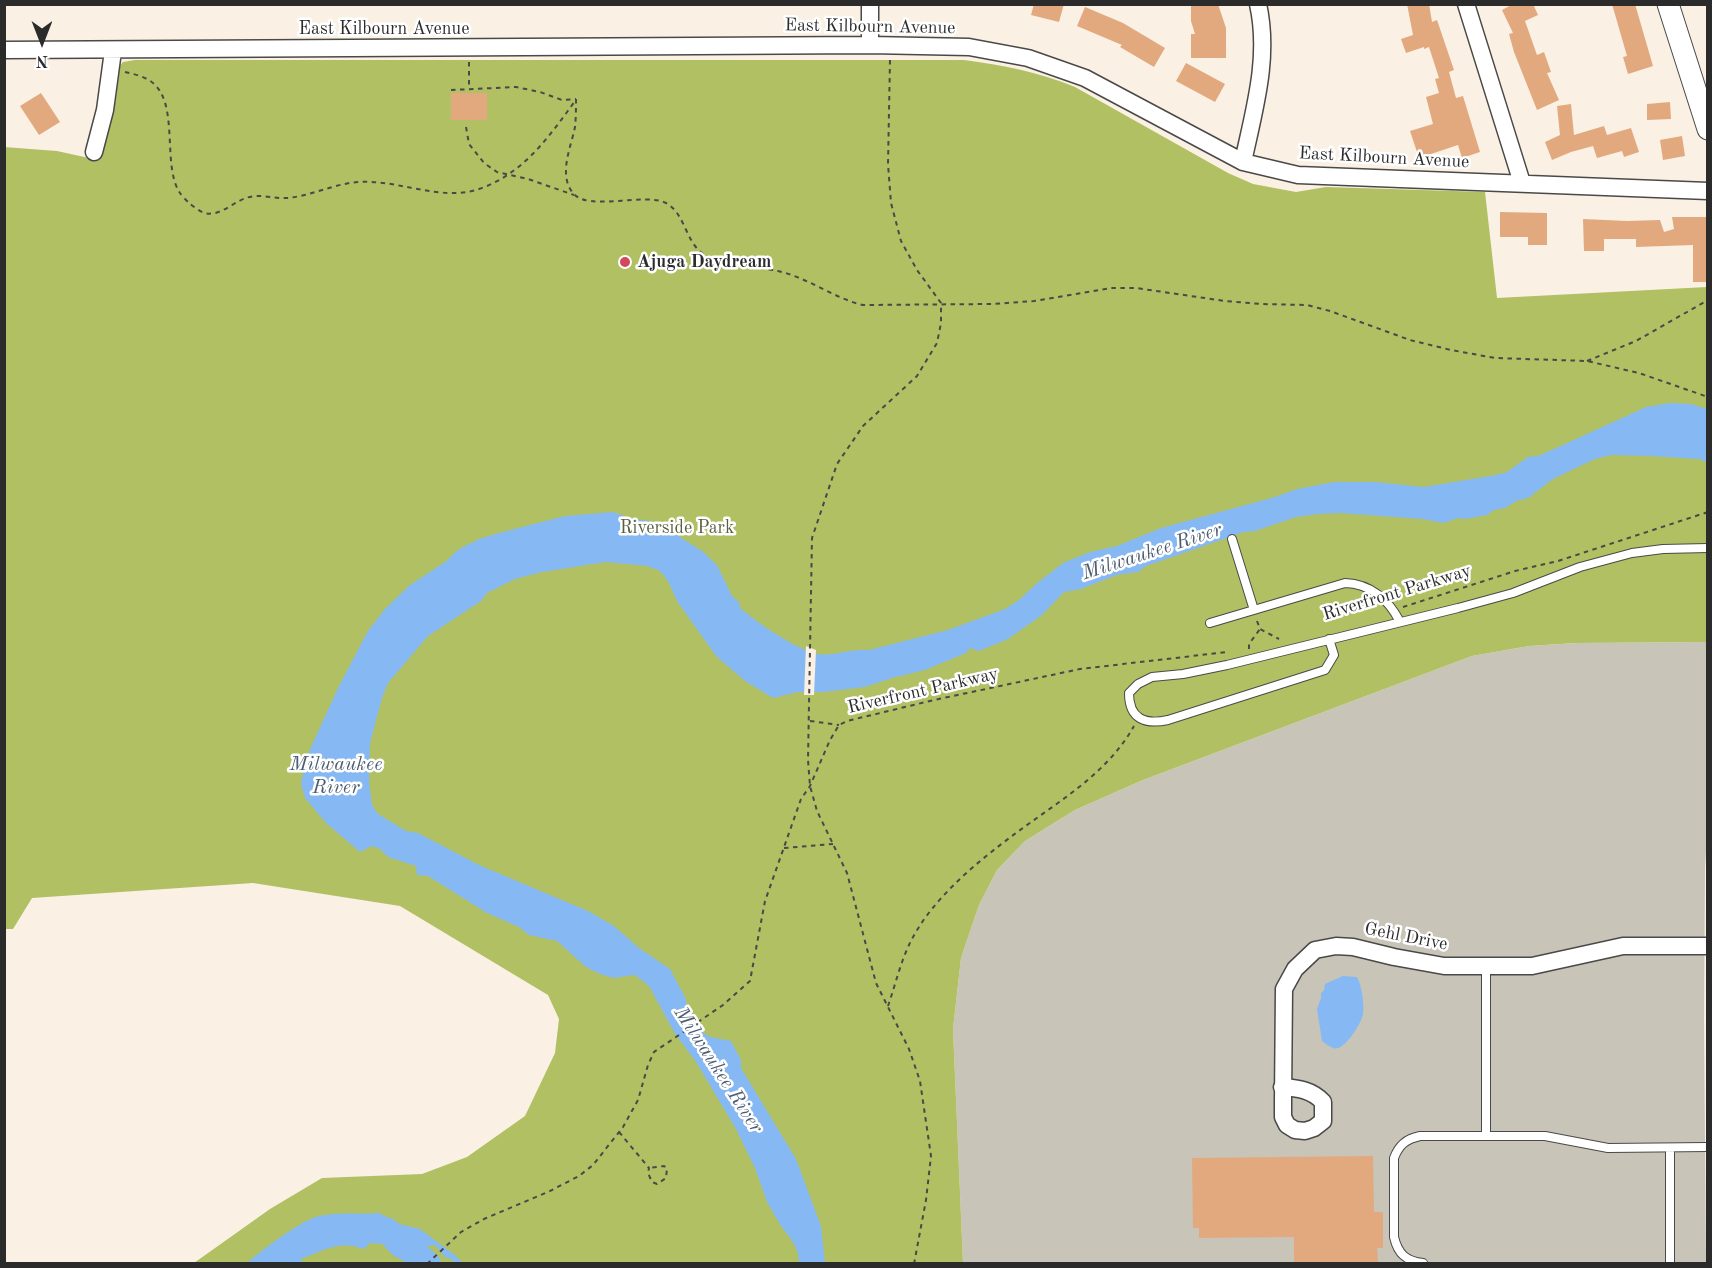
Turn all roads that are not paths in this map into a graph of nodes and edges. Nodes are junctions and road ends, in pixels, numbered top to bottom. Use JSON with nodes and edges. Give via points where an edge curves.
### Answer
{"nodes":[{"id":1,"x":870,"y":4,"type":"edge"},
{"id":2,"x":1258,"y":4,"type":"edge"},
{"id":3,"x":1466,"y":4,"type":"edge"},
{"id":4,"x":1668,"y":4,"type":"edge"},
{"id":5,"x":870,"y":45,"type":"junction"},
{"id":6,"x":4,"y":50,"type":"edge"},
{"id":7,"x":113,"y":51,"type":"junction"},
{"id":8,"x":1707,"y":129,"type":"edge"},
{"id":9,"x":94,"y":152,"type":"dead end"},
{"id":10,"x":1243,"y":162,"type":"junction"},
{"id":11,"x":1522,"y":183,"type":"junction"},
{"id":12,"x":1707,"y":190,"type":"edge"},
{"id":13,"x":1232,"y":539,"type":"dead end"},
{"id":14,"x":1707,"y":548,"type":"edge"},
{"id":15,"x":1254,"y":610,"type":"junction"},
{"id":16,"x":1400,"y":622,"type":"junction"},
{"id":17,"x":1210,"y":623,"type":"dead end"},
{"id":18,"x":1329,"y":639,"type":"junction"},
{"id":19,"x":1707,"y":946,"type":"edge"},
{"id":20,"x":1486,"y":966,"type":"junction"},
{"id":21,"x":1282,"y":1088,"type":"dead end"},
{"id":22,"x":1486,"y":1136,"type":"junction"},
{"id":23,"x":1707,"y":1147,"type":"edge"},
{"id":24,"x":1670,"y":1148,"type":"junction"},
{"id":25,"x":1423,"y":1263,"type":"edge"},
{"id":26,"x":1670,"y":1263,"type":"edge"}],
"edges":[{"from":1,"to":5,"type":"street"},
{"from":2,"to":10,"type":"street","via":[[1262,68]]},
{"from":3,"to":11,"type":"street"},
{"from":4,"to":8,"type":"street"},
{"from":5,"to":7,"type":"street","name":"East Kilbourn Avenue"},
{"from":5,"to":10,"type":"street","name":"East Kilbourn Avenue","via":[[969,47],[1028,58],[1085,78]]},
{"from":6,"to":7,"type":"street","name":"East Kilbourn Avenue"},
{"from":7,"to":9,"type":"street","via":[[105,110]]},
{"from":10,"to":11,"type":"street","name":"East Kilbourn Avenue","via":[[1298,176]]},
{"from":11,"to":12,"type":"street","name":"East Kilbourn Avenue"},
{"from":13,"to":15,"type":"lane"},
{"from":14,"to":16,"type":"lane","via":[[1632,553],[1513,592]]},
{"from":15,"to":16,"type":"lane","via":[[1345,583],[1375,592],[1394,610]]},
{"from":15,"to":17,"type":"lane"},
{"from":16,"to":18,"type":"lane"},
{"from":18,"to":18,"type":"lane","via":[[1227,665],[1152,677],[1130,693],[1130,705],[1138,718],[1153,723],[1325,670],[1334,655]]},
{"from":19,"to":20,"type":"street","name":"Gehl Drive","via":[[1623,946],[1532,966]]},
{"from":20,"to":21,"type":"street","name":"Gehl Drive","via":[[1444,966],[1353,947],[1315,951],[1295,969],[1284,989]]},
{"from":20,"to":22,"type":"lane"},
{"from":22,"to":24,"type":"lane","via":[[1545,1136],[1608,1148]]},
{"from":22,"to":25,"type":"lane","via":[[1420,1136],[1397,1149],[1393,1169],[1396,1248],[1408,1259]]},
{"from":23,"to":24,"type":"lane"},
{"from":24,"to":26,"type":"lane"}]}
